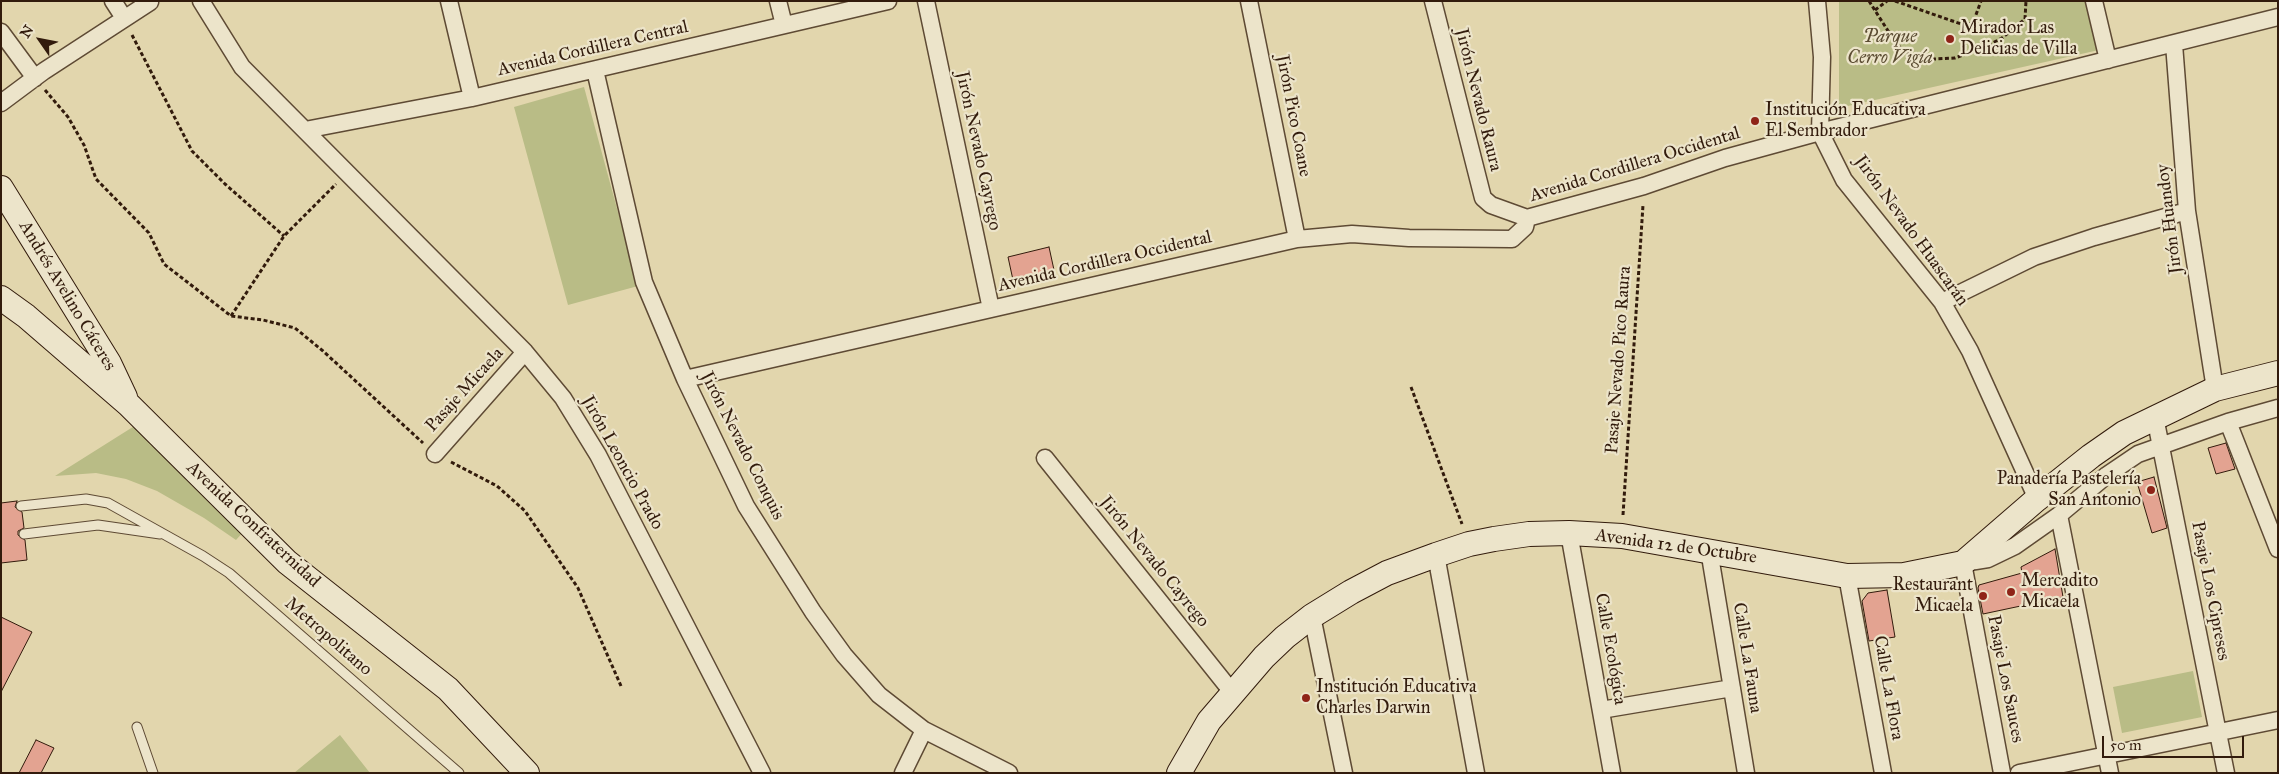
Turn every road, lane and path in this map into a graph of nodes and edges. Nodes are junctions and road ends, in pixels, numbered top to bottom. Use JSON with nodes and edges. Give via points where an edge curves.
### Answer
{"nodes":[{"id":1,"x":113,"y":1,"type":"edge"},
{"id":2,"x":201,"y":1,"type":"edge"},
{"id":3,"x":449,"y":1,"type":"edge"},
{"id":4,"x":778,"y":1,"type":"edge"},
{"id":5,"x":888,"y":1,"type":"edge"},
{"id":6,"x":926,"y":1,"type":"edge"},
{"id":7,"x":1249,"y":1,"type":"edge"},
{"id":8,"x":1433,"y":1,"type":"edge"},
{"id":9,"x":1818,"y":1,"type":"edge"},
{"id":10,"x":1869,"y":1,"type":"edge"},
{"id":11,"x":1887,"y":1,"type":"edge"},
{"id":12,"x":1895,"y":1,"type":"edge"},
{"id":13,"x":1981,"y":1,"type":"edge"},
{"id":14,"x":2026,"y":1,"type":"edge"},
{"id":15,"x":2094,"y":1,"type":"edge"},
{"id":16,"x":150,"y":2,"type":"edge"},
{"id":17,"x":1875,"y":10,"type":"junction"},
{"id":18,"x":2278,"y":17,"type":"edge"},
{"id":19,"x":124,"y":18,"type":"junction"},
{"id":20,"x":784,"y":25,"type":"junction"},
{"id":21,"x":1,"y":32,"type":"edge"},
{"id":22,"x":2174,"y":44,"type":"junction"},
{"id":23,"x":2108,"y":60,"type":"junction"},
{"id":24,"x":595,"y":70,"type":"junction"},
{"id":25,"x":34,"y":78,"type":"junction"},
{"id":26,"x":472,"y":98,"type":"junction"},
{"id":27,"x":1,"y":102,"type":"edge"},
{"id":28,"x":304,"y":130,"type":"junction"},
{"id":29,"x":1820,"y":132,"type":"junction"},
{"id":30,"x":347,"y":173,"type":"junction"},
{"id":31,"x":1644,"y":186,"type":"junction"},
{"id":32,"x":1,"y":188,"type":"edge"},
{"id":33,"x":1490,"y":205,"type":"joint"},
{"id":34,"x":2187,"y":211,"type":"junction"},
{"id":35,"x":1528,"y":218,"type":"junction"},
{"id":36,"x":284,"y":236,"type":"junction"},
{"id":37,"x":1297,"y":239,"type":"junction"},
{"id":38,"x":1,"y":298,"type":"edge"},
{"id":39,"x":1942,"y":302,"type":"junction"},
{"id":40,"x":990,"y":309,"type":"junction"},
{"id":41,"x":231,"y":316,"type":"junction"},
{"id":42,"x":526,"y":352,"type":"junction"},
{"id":43,"x":2278,"y":373,"type":"edge"},
{"id":44,"x":685,"y":379,"type":"junction"},
{"id":45,"x":1411,"y":387,"type":"dead end"},
{"id":46,"x":2215,"y":389,"type":"junction"},
{"id":47,"x":129,"y":405,"type":"junction"},
{"id":48,"x":2278,"y":408,"type":"edge"},
{"id":49,"x":2155,"y":417,"type":"junction"},
{"id":50,"x":2228,"y":422,"type":"junction"},
{"id":51,"x":2160,"y":445,"type":"junction"},
{"id":52,"x":435,"y":454,"type":"junction"},
{"id":53,"x":1045,"y":458,"type":"dead end"},
{"id":54,"x":2037,"y":499,"type":"junction"},
{"id":55,"x":22,"y":506,"type":"dead end"},
{"id":56,"x":2059,"y":515,"type":"junction"},
{"id":57,"x":1569,"y":533,"type":"junction"},
{"id":58,"x":24,"y":534,"type":"dead end"},
{"id":59,"x":168,"y":535,"type":"junction"},
{"id":60,"x":1622,"y":536,"type":"junction"},
{"id":61,"x":1469,"y":544,"type":"junction"},
{"id":62,"x":1709,"y":550,"type":"junction"},
{"id":63,"x":2278,"y":550,"type":"edge"},
{"id":64,"x":1436,"y":555,"type":"junction"},
{"id":65,"x":1963,"y":562,"type":"junction"},
{"id":66,"x":1847,"y":576,"type":"junction"},
{"id":67,"x":1312,"y":616,"type":"junction"},
{"id":68,"x":621,"y":686,"type":"dead end"},
{"id":69,"x":1732,"y":688,"type":"junction"},
{"id":70,"x":1232,"y":692,"type":"junction"},
{"id":71,"x":1601,"y":710,"type":"junction"},
{"id":72,"x":2278,"y":720,"type":"edge"},
{"id":73,"x":137,"y":727,"type":"dead end"},
{"id":74,"x":924,"y":730,"type":"junction"},
{"id":75,"x":2218,"y":732,"type":"junction"},
{"id":76,"x":2107,"y":755,"type":"junction"},
{"id":77,"x":153,"y":773,"type":"edge"},
{"id":78,"x":459,"y":773,"type":"edge"},
{"id":79,"x":526,"y":773,"type":"edge"},
{"id":80,"x":762,"y":773,"type":"edge"},
{"id":81,"x":903,"y":773,"type":"edge"},
{"id":82,"x":1009,"y":773,"type":"edge"},
{"id":83,"x":1179,"y":773,"type":"edge"},
{"id":84,"x":1344,"y":773,"type":"edge"},
{"id":85,"x":1476,"y":773,"type":"edge"},
{"id":86,"x":1612,"y":773,"type":"edge"},
{"id":87,"x":1746,"y":773,"type":"edge"},
{"id":88,"x":1883,"y":773,"type":"edge"},
{"id":89,"x":2002,"y":773,"type":"edge"},
{"id":90,"x":2019,"y":773,"type":"edge"},
{"id":91,"x":2110,"y":773,"type":"edge"},
{"id":92,"x":2226,"y":773,"type":"edge"}],
"edges":[{"from":1,"to":19,"type":"street"},
{"from":2,"to":28,"type":"street","name":"Jirón Leoncio Prado","via":[[242,67]]},
{"from":3,"to":26,"type":"street"},
{"from":4,"to":20,"type":"street"},
{"from":5,"to":20,"type":"street","name":"Avenida Cordillera Central"},
{"from":6,"to":40,"type":"street","name":"Jirón Nevado Cayrego"},
{"from":7,"to":37,"type":"street","name":"Jirón Pico Coane"},
{"from":8,"to":33,"type":"street","name":"Jirón Nevado Raura","via":[[1479,188]]},
{"from":9,"to":29,"type":"street","name":"Jirón Nevado Huascarán","via":[[1822,57]]},
{"from":10,"to":17,"type":"path"},
{"from":11,"to":17,"type":"path"},
{"from":12,"to":13,"type":"path","via":[[1964,24],[1973,23]]},
{"from":14,"to":17,"type":"path","via":[[2025,19],[2017,28],[1983,48],[1955,58],[1914,57],[1897,45]]},
{"from":15,"to":23,"type":"street"},
{"from":16,"to":19,"type":"street"},
{"from":18,"to":22,"type":"street","name":"Avenida Cordillera Occidental"},
{"from":19,"to":25,"type":"street"},
{"from":19,"to":36,"type":"path","via":[[192,151]]},
{"from":20,"to":24,"type":"street","name":"Avenida Cordillera Central"},
{"from":21,"to":25,"type":"street"},
{"from":22,"to":23,"type":"street","name":"Avenida Cordillera Occidental"},
{"from":22,"to":34,"type":"street","name":"Jirón Huandoy"},
{"from":23,"to":29,"type":"street","name":"Avenida Cordillera Occidental"},
{"from":24,"to":26,"type":"street","name":"Avenida Cordillera Central"},
{"from":24,"to":44,"type":"street","name":"Jirón Nevado Conquis","via":[[644,282]]},
{"from":25,"to":27,"type":"street"},
{"from":25,"to":41,"type":"path","via":[[68,117],[84,145],[96,179],[149,234],[164,264]]},
{"from":26,"to":28,"type":"street","name":"Avenida Cordillera Central"},
{"from":28,"to":30,"type":"street","name":"Jirón Leoncio Prado"},
{"from":29,"to":31,"type":"street","name":"Avenida Cordillera Occidental","via":[[1725,158]]},
{"from":29,"to":39,"type":"street","name":"Jirón Nevado Huascarán","via":[[1844,180]]},
{"from":30,"to":36,"type":"path"},
{"from":30,"to":42,"type":"street","name":"Jirón Leoncio Prado"},
{"from":31,"to":35,"type":"street","name":"Avenida Cordillera Occidental"},
{"from":31,"to":60,"type":"path","name":"Pasaje Nevado Pico Raura"},
{"from":32,"to":47,"type":"street","name":"Andrés Avelino Cáceres","via":[[109,363]]},
{"from":33,"to":35,"type":"street","name":"Avenida Cordillera Occidental"},
{"from":34,"to":39,"type":"street","via":[[2034,258]]},
{"from":34,"to":46,"type":"street","name":"Jirón Huandoy"},
{"from":35,"to":37,"type":"street","name":"Avenida Cordillera Occidental","via":[[1525,228],[1512,238],[1409,238],[1352,234]]},
{"from":36,"to":41,"type":"path"},
{"from":37,"to":40,"type":"street","name":"Avenida Cordillera Occidental"},
{"from":38,"to":47,"type":"street","name":"Avenida Confraternidad"},
{"from":39,"to":54,"type":"street","name":"Jirón Nevado Huascarán","via":[[1970,351]]},
{"from":40,"to":44,"type":"street","name":"Avenida Cordillera Occidental"},
{"from":41,"to":52,"type":"path","via":[[295,328]]},
{"from":42,"to":52,"type":"street","name":"Pasaje Micaela"},
{"from":42,"to":80,"type":"street","name":"Jirón Leoncio Prado","via":[[563,398],[598,455]]},
{"from":43,"to":46,"type":"street","name":"Avenida 12 de Octubre"},
{"from":44,"to":74,"type":"street","name":"Jirón Nevado Conquis","via":[[746,506],[813,612],[879,695]]},
{"from":45,"to":61,"type":"path"},
{"from":46,"to":49,"type":"street","name":"Avenida 12 de Octubre"},
{"from":47,"to":79,"type":"street","name":"Avenida Confraternidad","via":[[287,562],[448,689]]},
{"from":48,"to":50,"type":"street","name":"Avenida 12 de Octubre"},
{"from":49,"to":51,"type":"street","name":"Pasaje Los Cipreses"},
{"from":49,"to":54,"type":"street","name":"Avenida 12 de Octubre","via":[[2124,433]]},
{"from":50,"to":51,"type":"street","name":"Avenida 12 de Octubre"},
{"from":50,"to":63,"type":"street"},
{"from":51,"to":56,"type":"street","name":"Avenida 12 de Octubre","via":[[2138,454],[2107,474]]},
{"from":51,"to":75,"type":"street","name":"Pasaje Los Cipreses"},
{"from":52,"to":68,"type":"path","via":[[497,486],[525,511],[578,588]]},
{"from":53,"to":70,"type":"street","name":"Jirón Nevado Cayrego"},
{"from":54,"to":65,"type":"street","name":"Avenida 12 de Octubre"},
{"from":55,"to":59,"type":"lane","name":"Metropolitano","via":[[86,499],[108,503]]},
{"from":56,"to":65,"type":"street","name":"Avenida 12 de Octubre","via":[[2002,554]]},
{"from":56,"to":76,"type":"street"},
{"from":57,"to":60,"type":"street","name":"Avenida 12 de Octubre"},
{"from":57,"to":61,"type":"street","name":"Avenida 12 de Octubre","via":[[1529,534]]},
{"from":57,"to":71,"type":"street","name":"Calle Ecológica"},
{"from":58,"to":59,"type":"lane","name":"Metropolitano","via":[[98,525]]},
{"from":59,"to":78,"type":"lane","name":"Metropolitano","via":[[228,572]]},
{"from":60,"to":62,"type":"street","name":"Avenida 12 de Octubre"},
{"from":61,"to":64,"type":"street","name":"Avenida 12 de Octubre"},
{"from":62,"to":66,"type":"street","name":"Avenida 12 de Octubre"},
{"from":62,"to":69,"type":"street","name":"Calle La Fauna"},
{"from":64,"to":67,"type":"street","name":"Avenida 12 de Octubre","via":[[1387,573]]},
{"from":64,"to":85,"type":"street"},
{"from":65,"to":66,"type":"street","name":"Avenida 12 de Octubre","via":[[1904,575]]},
{"from":65,"to":89,"type":"street","name":"Pasaje Los Sauces"},
{"from":66,"to":88,"type":"street","name":"Calle La Flora"},
{"from":67,"to":70,"type":"street","name":"Avenida 12 de Octubre","via":[[1264,656]]},
{"from":67,"to":84,"type":"street"},
{"from":69,"to":71,"type":"street"},
{"from":69,"to":87,"type":"street","name":"Calle La Fauna"},
{"from":70,"to":83,"type":"street","name":"Avenida 12 de Octubre","via":[[1209,721]]},
{"from":71,"to":86,"type":"street","name":"Calle Ecológica"},
{"from":72,"to":75,"type":"street"},
{"from":73,"to":77,"type":"lane"},
{"from":74,"to":81,"type":"street"},
{"from":74,"to":82,"type":"street","name":"Jirón Nevado Conquis"},
{"from":75,"to":76,"type":"street"},
{"from":75,"to":92,"type":"street","name":"Pasaje Los Cipreses"},
{"from":76,"to":90,"type":"street"},
{"from":76,"to":91,"type":"street"}]}
